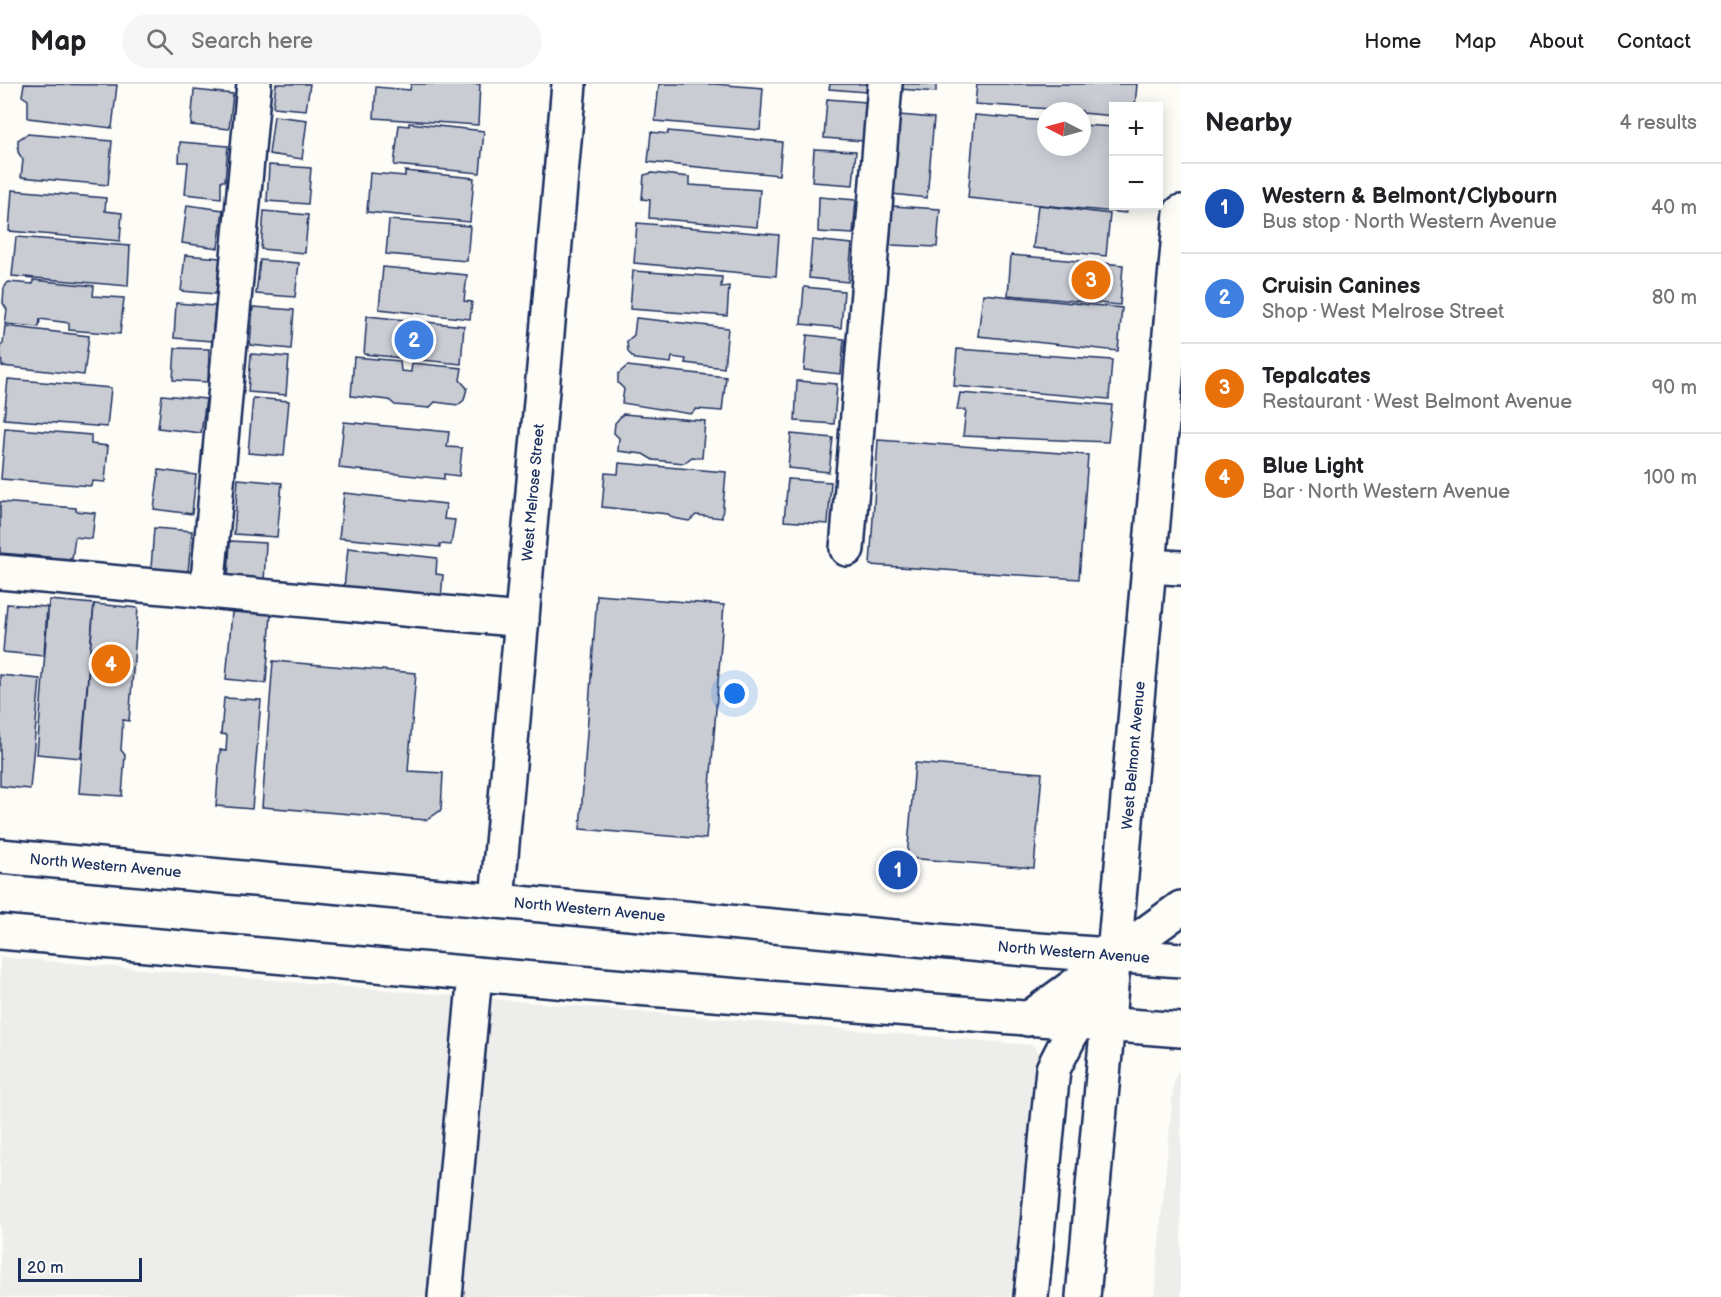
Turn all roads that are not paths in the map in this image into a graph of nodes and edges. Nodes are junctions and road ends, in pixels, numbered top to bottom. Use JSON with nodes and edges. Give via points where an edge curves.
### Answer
{"nodes":[{"id":1,"x":254,"y":84,"type":"edge"},
{"id":2,"x":569,"y":84,"type":"edge"},
{"id":3,"x":885,"y":84,"type":"edge"},
{"id":4,"x":1181,"y":212,"type":"edge"},
{"id":5,"x":1170,"y":467,"type":"edge"},
{"id":6,"x":847,"y":549,"type":"dead end"},
{"id":7,"x":1149,"y":566,"type":"junction"},
{"id":8,"x":1181,"y":568,"type":"edge"},
{"id":9,"x":0,"y":572,"type":"edge"},
{"id":10,"x":207,"y":591,"type":"junction"},
{"id":11,"x":522,"y":620,"type":"junction"},
{"id":12,"x":0,"y":856,"type":"edge"},
{"id":13,"x":497,"y":901,"type":"junction"},
{"id":14,"x":1181,"y":908,"type":"edge"},
{"id":15,"x":0,"y":932,"type":"edge"},
{"id":16,"x":1117,"y":954,"type":"junction"},
{"id":17,"x":1181,"y":960,"type":"edge"},
{"id":18,"x":475,"y":974,"type":"junction"},
{"id":19,"x":1028,"y":1019,"type":"junction"},
{"id":20,"x":1077,"y":1022,"type":"junction"},
{"id":21,"x":1111,"y":1025,"type":"junction"},
{"id":22,"x":1181,"y":1030,"type":"edge"},
{"id":23,"x":445,"y":1297,"type":"edge"},
{"id":24,"x":1031,"y":1297,"type":"edge"},
{"id":25,"x":1083,"y":1297,"type":"edge"}],
"edges":[{"from":1,"to":10,"type":"main road"},
{"from":2,"to":11,"type":"main road","name":"West Melrose Street"},
{"from":3,"to":6,"type":"main road"},
{"from":4,"to":5,"type":"main road","name":"West Belmont Avenue"},
{"from":5,"to":7,"type":"main road","name":"West Belmont Avenue"},
{"from":7,"to":8,"type":"main road"},
{"from":7,"to":16,"type":"main road","name":"West Belmont Avenue"},
{"from":9,"to":10,"type":"main road"},
{"from":10,"to":11,"type":"main road"},
{"from":11,"to":13,"type":"main road","name":"West Melrose Street"},
{"from":12,"to":13,"type":"main road","name":"North Western Avenue"},
{"from":13,"to":16,"type":"main road","name":"North Western Avenue"},
{"from":14,"to":16,"type":"main road"},
{"from":15,"to":18,"type":"main road"},
{"from":16,"to":17,"type":"main road","name":"North Western Avenue"},
{"from":16,"to":19,"type":"main road"},
{"from":16,"to":20,"type":"main road"},
{"from":16,"to":21,"type":"main road","name":"West Belmont Avenue"},
{"from":18,"to":19,"type":"main road"},
{"from":18,"to":23,"type":"main road"},
{"from":19,"to":20,"type":"main road"},
{"from":20,"to":21,"type":"main road"},
{"from":20,"to":24,"type":"main road","via":[[1053,1069]]},
{"from":21,"to":22,"type":"main road"},
{"from":21,"to":25,"type":"main road","name":"West Belmont Avenue"}]}
